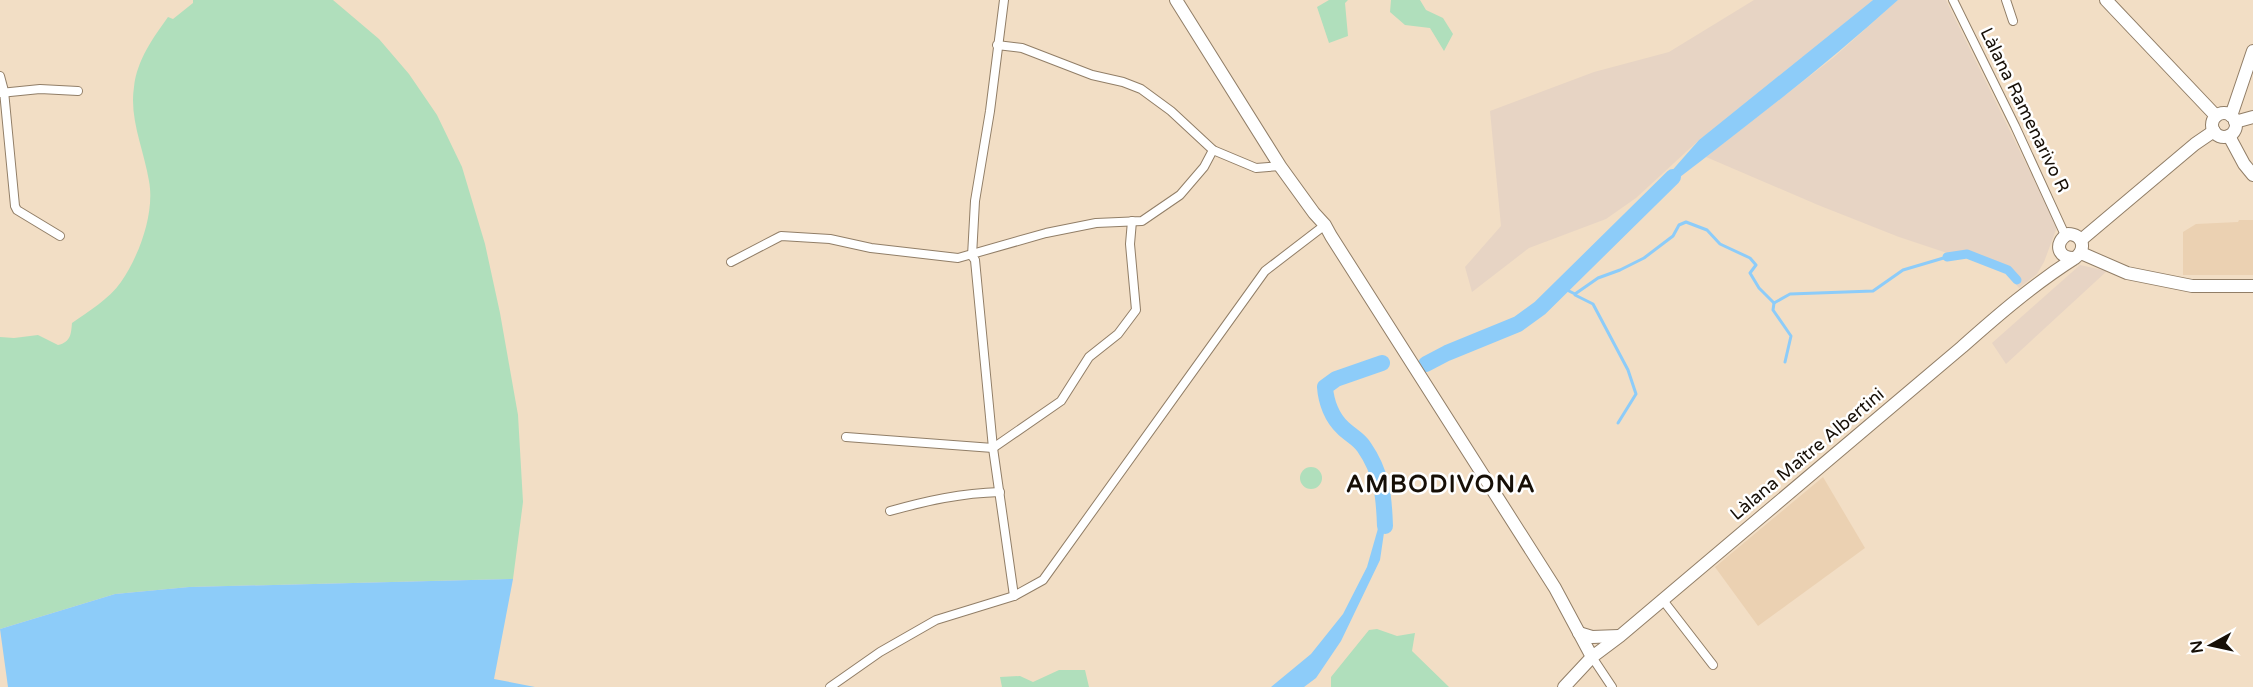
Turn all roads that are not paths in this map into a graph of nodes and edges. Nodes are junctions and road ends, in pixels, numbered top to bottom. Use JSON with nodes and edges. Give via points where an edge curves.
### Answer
{"nodes":[{"id":1,"x":1004,"y":0,"type":"edge"},
{"id":2,"x":1176,"y":0,"type":"edge"},
{"id":3,"x":1953,"y":0,"type":"edge"},
{"id":4,"x":2006,"y":0,"type":"edge"},
{"id":5,"x":2106,"y":0,"type":"edge"},
{"id":6,"x":2013,"y":21,"type":"dead end"},
{"id":7,"x":997,"y":45,"type":"junction"},
{"id":8,"x":2253,"y":51,"type":"edge"},
{"id":9,"x":0,"y":76,"type":"edge"},
{"id":10,"x":78,"y":91,"type":"dead end"},
{"id":11,"x":2,"y":92,"type":"edge"},
{"id":12,"x":2216,"y":116,"type":"junction"},
{"id":13,"x":2253,"y":117,"type":"edge"},
{"id":14,"x":2233,"y":119,"type":"junction"},
{"id":15,"x":2214,"y":131,"type":"junction"},
{"id":16,"x":2229,"y":136,"type":"junction"},
{"id":17,"x":1213,"y":150,"type":"junction"},
{"id":18,"x":1280,"y":166,"type":"junction"},
{"id":19,"x":2253,"y":175,"type":"edge"},
{"id":20,"x":1132,"y":221,"type":"junction"},
{"id":21,"x":1323,"y":227,"type":"junction"},
{"id":22,"x":2065,"y":235,"type":"junction"},
{"id":23,"x":60,"y":236,"type":"dead end"},
{"id":24,"x":2079,"y":250,"type":"junction"},
{"id":25,"x":2059,"y":252,"type":"junction"},
{"id":26,"x":972,"y":256,"type":"junction"},
{"id":27,"x":731,"y":262,"type":"dead end"},
{"id":28,"x":2045,"y":277,"type":"junction"},
{"id":29,"x":2253,"y":286,"type":"edge"},
{"id":30,"x":846,"y":437,"type":"dead end"},
{"id":31,"x":993,"y":448,"type":"junction"},
{"id":32,"x":999,"y":492,"type":"junction"},
{"id":33,"x":890,"y":511,"type":"dead end"},
{"id":34,"x":1014,"y":596,"type":"junction"},
{"id":35,"x":1662,"y":600,"type":"junction"},
{"id":36,"x":1580,"y":633,"type":"junction"},
{"id":37,"x":1620,"y":636,"type":"junction"},
{"id":38,"x":1592,"y":657,"type":"junction"},
{"id":39,"x":1713,"y":664,"type":"dead end"},
{"id":40,"x":830,"y":687,"type":"edge"},
{"id":41,"x":1564,"y":687,"type":"edge"},
{"id":42,"x":1612,"y":687,"type":"edge"}],
"edges":[{"from":1,"to":7,"type":"street"},
{"from":2,"to":18,"type":"main road"},
{"from":3,"to":22,"type":"street","name":"Làlana Ramenarivo R"},
{"from":4,"to":6,"type":"street"},
{"from":5,"to":12,"type":"main road"},
{"from":7,"to":17,"type":"street","via":[[1022,48],[1141,89]]},
{"from":7,"to":26,"type":"street","via":[[975,201]]},
{"from":8,"to":14,"type":"main road"},
{"from":9,"to":11,"type":"street"},
{"from":10,"to":11,"type":"street"},
{"from":11,"to":23,"type":"street","via":[[15,206]]},
{"from":12,"to":14,"type":"main road"},
{"from":12,"to":15,"type":"main road","via":[[2212,121]]},
{"from":13,"to":14,"type":"main road"},
{"from":14,"to":16,"type":"main road","via":[[2234,133]]},
{"from":15,"to":16,"type":"main road"},
{"from":15,"to":24,"type":"main road","name":"Làlana Maître Albertini"},
{"from":16,"to":19,"type":"main road"},
{"from":17,"to":18,"type":"street","via":[[1256,168]]},
{"from":17,"to":20,"type":"street","via":[[1180,195],[1142,221]]},
{"from":18,"to":21,"type":"main road"},
{"from":20,"to":26,"type":"street","via":[[1046,233]]},
{"from":20,"to":31,"type":"street","via":[[1130,244],[1136,310],[1118,334],[1089,357],[1061,401]]},
{"from":21,"to":34,"type":"street","via":[[1265,271],[1042,579]]},
{"from":21,"to":36,"type":"main road"},
{"from":22,"to":24,"type":"main road","via":[[2076,235]]},
{"from":22,"to":25,"type":"main road","via":[[2060,239]]},
{"from":24,"to":25,"type":"main road","via":[[2064,257]]},
{"from":24,"to":28,"type":"main road","name":"Làlana Maître Albertini"},
{"from":24,"to":29,"type":"main road","via":[[2127,273],[2192,286]]},
{"from":25,"to":28,"type":"main road","name":"Làlana Maître Albertini"},
{"from":26,"to":27,"type":"street","via":[[958,258],[830,239],[781,236]]},
{"from":26,"to":31,"type":"street"},
{"from":28,"to":35,"type":"main road","name":"Làlana Maître Albertini"},
{"from":30,"to":31,"type":"street"},
{"from":31,"to":32,"type":"street"},
{"from":32,"to":33,"type":"street","via":[[933,499]]},
{"from":32,"to":34,"type":"street"},
{"from":34,"to":40,"type":"street","via":[[936,620]]},
{"from":35,"to":37,"type":"main road","name":"Làlana Maître Albertini"},
{"from":35,"to":39,"type":"street"},
{"from":36,"to":37,"type":"main road","via":[[1592,637]]},
{"from":36,"to":38,"type":"main road"},
{"from":37,"to":38,"type":"main road","name":"Làlana Maître Albertini"},
{"from":38,"to":41,"type":"main road","name":"Làlana Maître Albertini"},
{"from":38,"to":42,"type":"street"}]}
